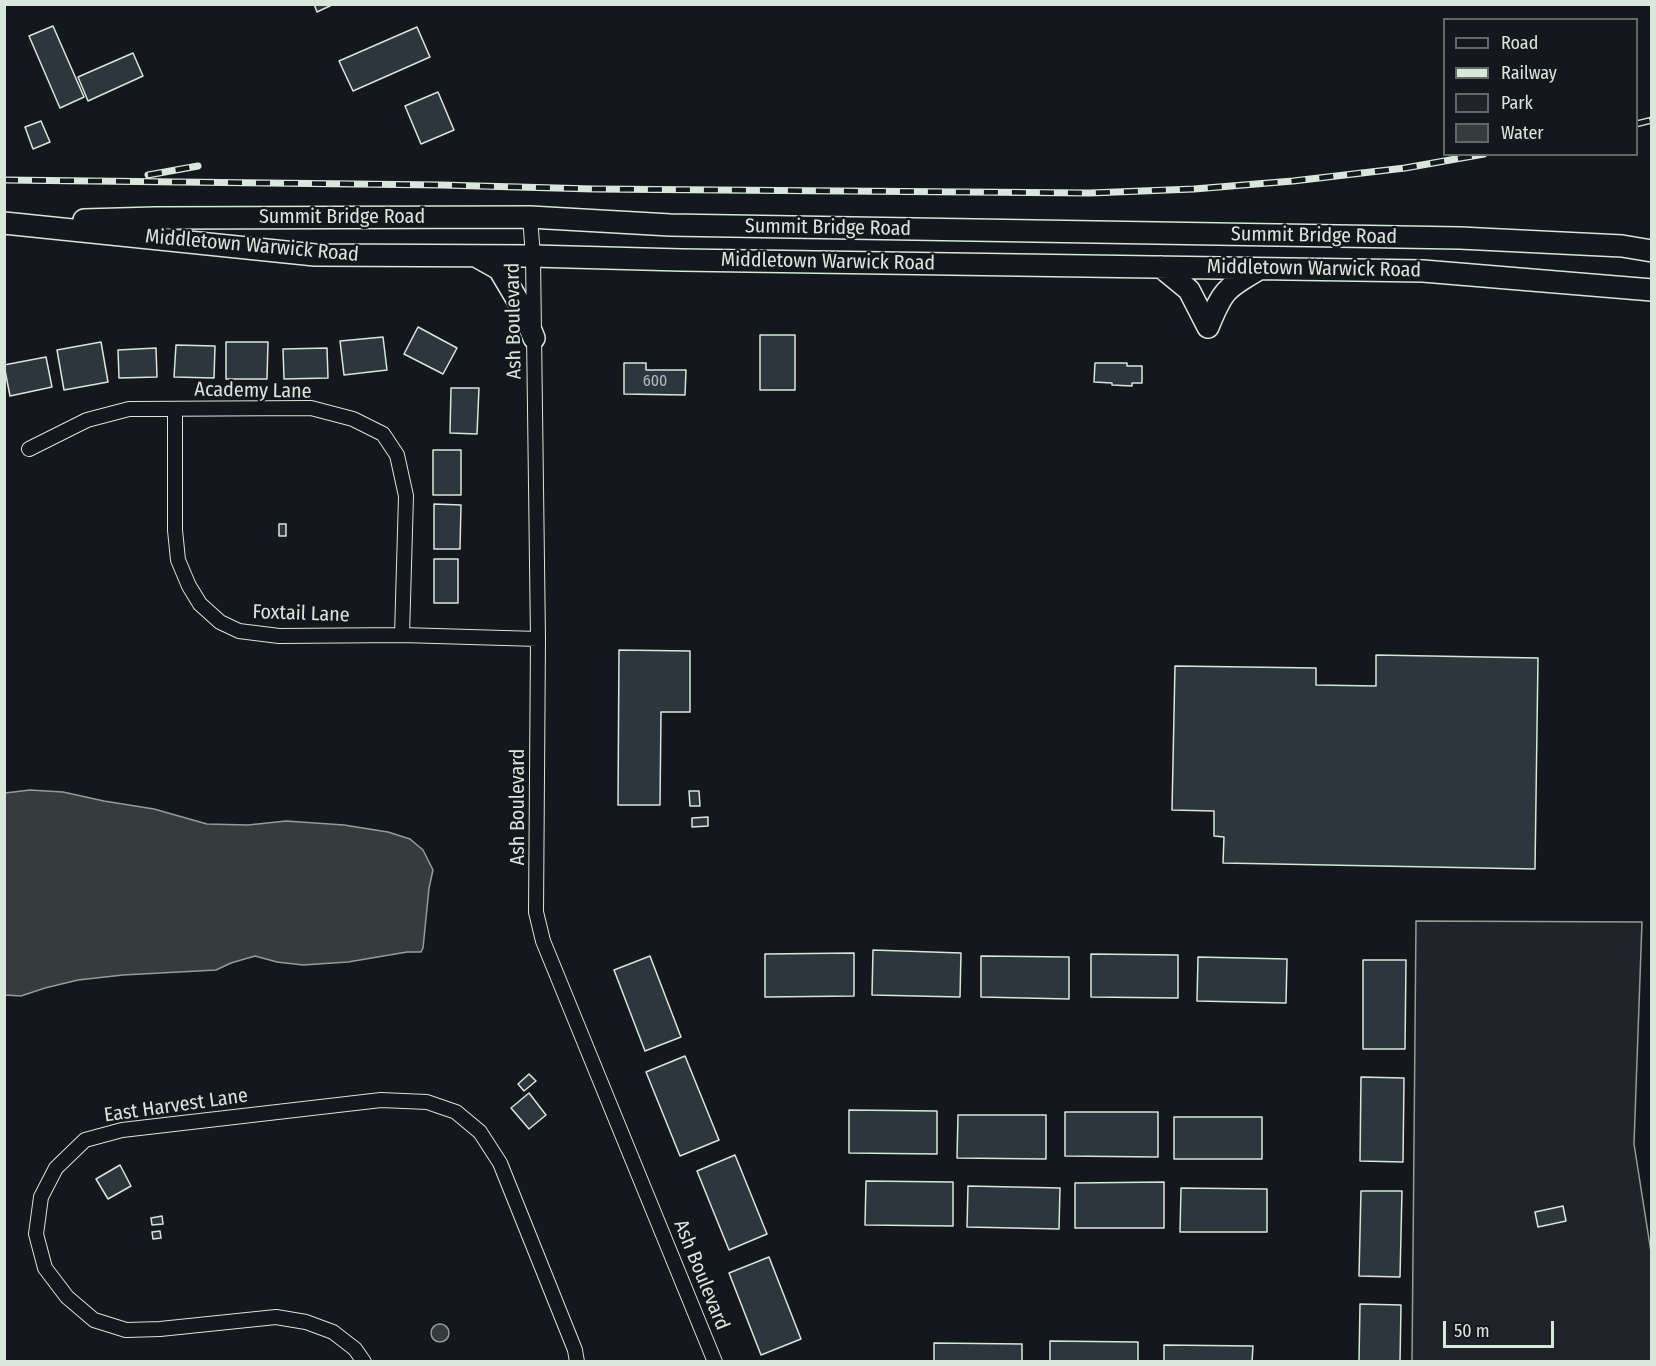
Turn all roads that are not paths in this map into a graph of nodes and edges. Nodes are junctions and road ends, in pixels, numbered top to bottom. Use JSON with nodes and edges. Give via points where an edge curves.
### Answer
{"nodes":[{"id":1,"x":530,"y":217,"type":"junction"},
{"id":2,"x":4,"y":223,"type":"edge"},
{"id":3,"x":1652,"y":240,"type":"edge"},
{"id":4,"x":1622,"y":246,"type":"junction"},
{"id":5,"x":1652,"y":251,"type":"edge"},
{"id":6,"x":476,"y":256,"type":"junction"},
{"id":7,"x":533,"y":256,"type":"junction"},
{"id":8,"x":1161,"y":267,"type":"junction"},
{"id":9,"x":1260,"y":268,"type":"junction"},
{"id":10,"x":1612,"y":286,"type":"junction"},
{"id":11,"x":1652,"y":290,"type":"edge"},
{"id":12,"x":1652,"y":298,"type":"edge"},
{"id":13,"x":534,"y":338,"type":"junction"},
{"id":14,"x":175,"y":410,"type":"junction"},
{"id":15,"x":29,"y":449,"type":"dead end"},
{"id":16,"x":402,"y":635,"type":"junction"},
{"id":17,"x":538,"y":639,"type":"junction"},
{"id":18,"x":364,"y":1362,"type":"edge"},
{"id":19,"x":578,"y":1362,"type":"edge"},
{"id":20,"x":715,"y":1362,"type":"edge"}],
"edges":[{"from":1,"to":2,"type":"main road","name":"Summit Bridge Road","via":[[155,218]]},
{"from":1,"to":4,"type":"main road","name":"Summit Bridge Road","via":[[670,225],[1460,238]]},
{"from":1,"to":7,"type":"street","name":"Ash Boulevard"},
{"from":2,"to":6,"type":"main road","name":"Middletown Warwick Road","via":[[315,255]]},
{"from":3,"to":4,"type":"main road"},
{"from":4,"to":5,"type":"main road","name":"Summit Bridge Road"},
{"from":6,"to":7,"type":"main road","name":"Middletown Warwick Road"},
{"from":6,"to":13,"type":"main road","via":[[499,269]]},
{"from":7,"to":8,"type":"main road","name":"Middletown Warwick Road"},
{"from":7,"to":13,"type":"street","name":"Ash Boulevard"},
{"from":8,"to":9,"type":"main road","name":"Middletown Warwick Road"},
{"from":8,"to":9,"type":"main road","via":[[1189,290],[1208,327],[1225,292]]},
{"from":9,"to":10,"type":"main road","name":"Middletown Warwick Road","via":[[1423,271]]},
{"from":10,"to":11,"type":"main road","name":"Middletown Warwick Road"},
{"from":10,"to":12,"type":"main road"},
{"from":13,"to":17,"type":"street","name":"Ash Boulevard"},
{"from":14,"to":15,"type":"street","name":"Academy Lane","via":[[129,409],[87,420]]},
{"from":14,"to":16,"type":"street","name":"Foxtail Lane","via":[[178,560],[200,604],[220,622],[240,631],[279,636]]},
{"from":14,"to":16,"type":"street","name":"Academy Lane","via":[[311,408],[353,419],[383,434],[397,455],[406,496]]},
{"from":16,"to":17,"type":"street","name":"Foxtail Lane"},
{"from":17,"to":20,"type":"street","name":"Ash Boulevard","via":[[536,912],[543,941]]},
{"from":18,"to":19,"type":"street","name":"East Harvest Lane","via":[[333,1332],[276,1317],[126,1330],[94,1320],[66,1297],[45,1268],[36,1234],[41,1197],[56,1168],[85,1140],[122,1130],[381,1100],[427,1102],[456,1112],[480,1132],[500,1163]]}]}
